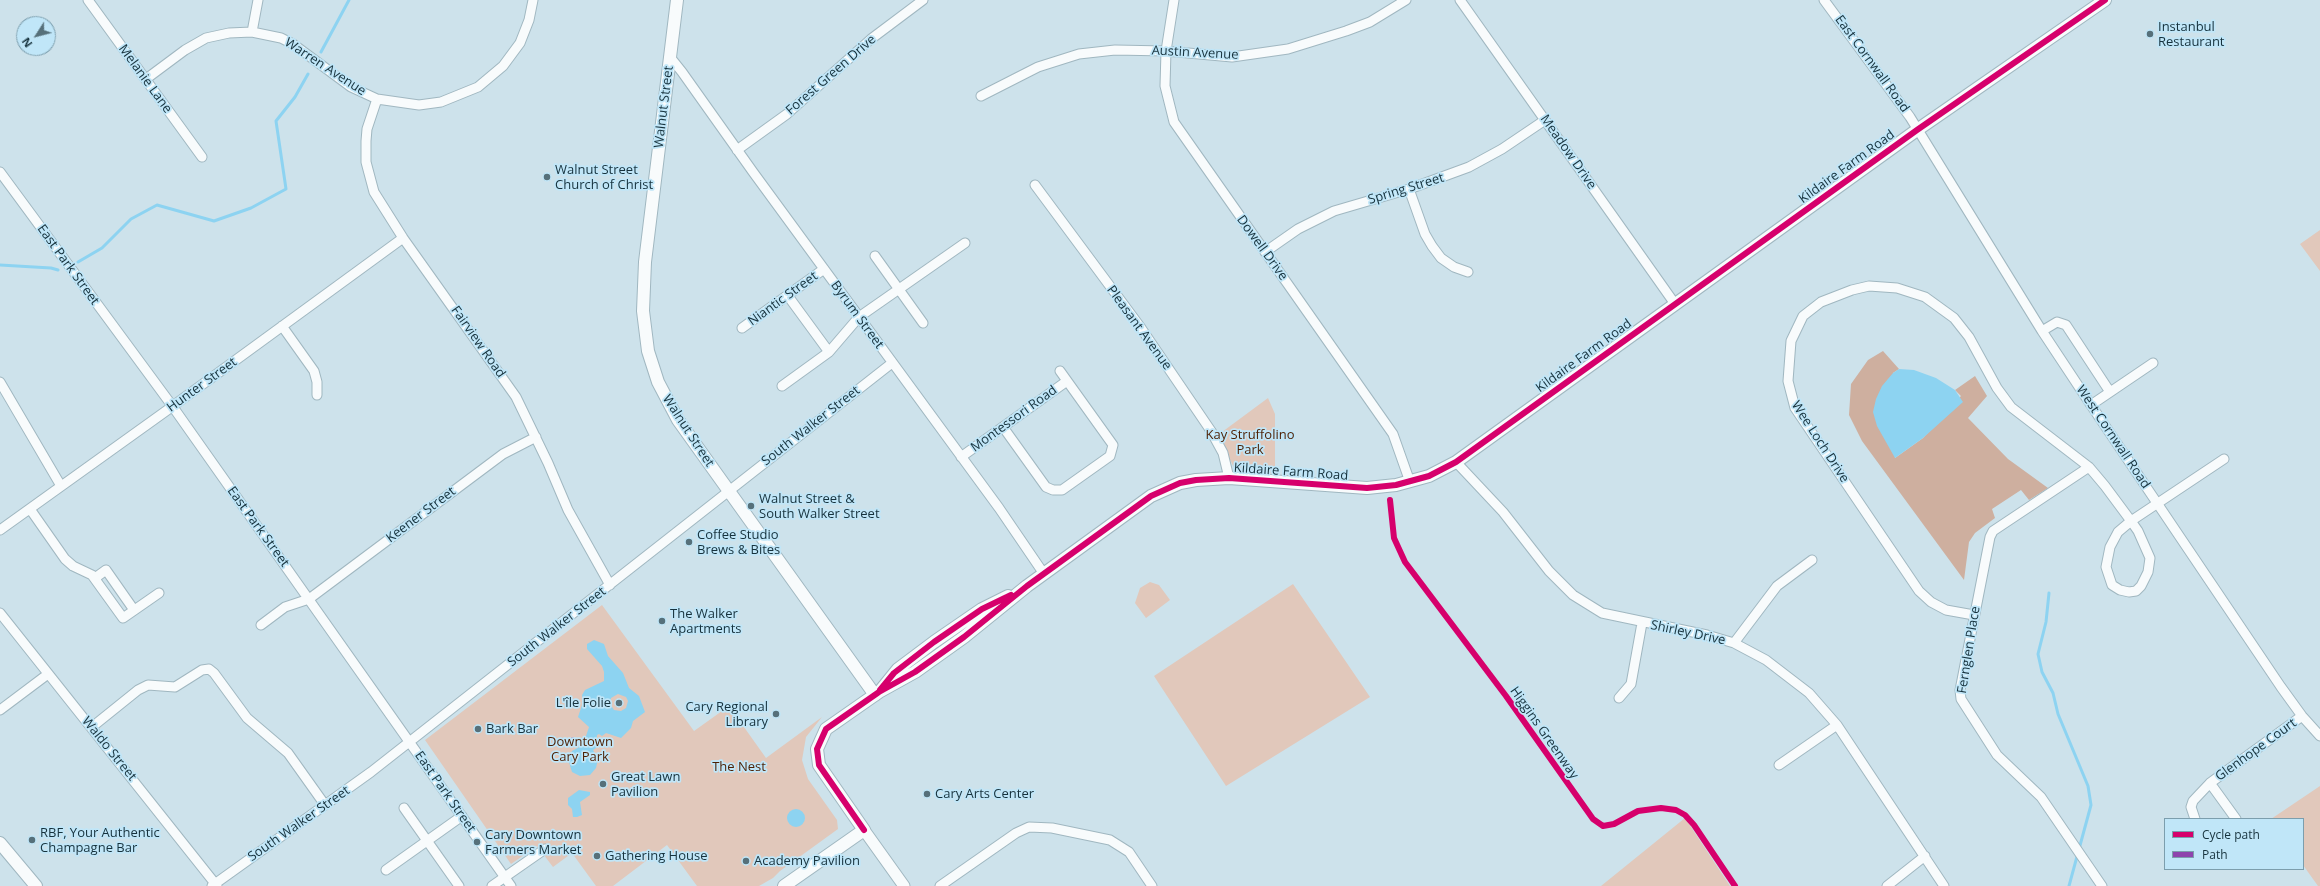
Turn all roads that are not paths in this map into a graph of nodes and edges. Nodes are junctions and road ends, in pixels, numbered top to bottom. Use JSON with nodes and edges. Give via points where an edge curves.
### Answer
{"nodes":[{"id":1,"x":88,"y":0,"type":"edge"},
{"id":2,"x":258,"y":0,"type":"edge"},
{"id":3,"x":533,"y":0,"type":"edge"},
{"id":4,"x":677,"y":0,"type":"edge"},
{"id":5,"x":924,"y":0,"type":"edge"},
{"id":6,"x":1174,"y":0,"type":"edge"},
{"id":7,"x":1406,"y":0,"type":"edge"},
{"id":8,"x":1460,"y":0,"type":"edge"},
{"id":9,"x":1824,"y":0,"type":"edge"},
{"id":10,"x":2105,"y":0,"type":"edge"},
{"id":11,"x":252,"y":32,"type":"junction"},
{"id":12,"x":1166,"y":52,"type":"junction"},
{"id":13,"x":670,"y":58,"type":"junction"},
{"id":14,"x":146,"y":79,"type":"junction"},
{"id":15,"x":981,"y":96,"type":"dead end"},
{"id":16,"x":377,"y":100,"type":"junction"},
{"id":17,"x":1545,"y":120,"type":"junction"},
{"id":18,"x":1917,"y":130,"type":"junction"},
{"id":19,"x":737,"y":150,"type":"junction"},
{"id":20,"x":202,"y":158,"type":"dead end"},
{"id":21,"x":0,"y":172,"type":"edge"},
{"id":22,"x":1035,"y":185,"type":"dead end"},
{"id":23,"x":1409,"y":189,"type":"junction"},
{"id":24,"x":403,"y":238,"type":"junction"},
{"id":25,"x":965,"y":243,"type":"dead end"},
{"id":26,"x":1265,"y":252,"type":"junction"},
{"id":27,"x":875,"y":256,"type":"dead end"},
{"id":28,"x":824,"y":269,"type":"junction"},
{"id":29,"x":1468,"y":272,"type":"dead end"},
{"id":30,"x":899,"y":289,"type":"junction"},
{"id":31,"x":788,"y":296,"type":"junction"},
{"id":32,"x":1675,"y":304,"type":"junction"},
{"id":33,"x":859,"y":317,"type":"junction"},
{"id":34,"x":923,"y":323,"type":"dead end"},
{"id":35,"x":282,"y":326,"type":"junction"},
{"id":36,"x":742,"y":328,"type":"dead end"},
{"id":37,"x":2042,"y":331,"type":"junction"},
{"id":38,"x":829,"y":352,"type":"junction"},
{"id":39,"x":892,"y":363,"type":"junction"},
{"id":40,"x":2153,"y":363,"type":"dead end"},
{"id":41,"x":1060,"y":371,"type":"dead end"},
{"id":42,"x":1067,"y":380,"type":"junction"},
{"id":43,"x":0,"y":382,"type":"edge"},
{"id":44,"x":782,"y":386,"type":"dead end"},
{"id":45,"x":2110,"y":392,"type":"junction"},
{"id":46,"x":317,"y":395,"type":"dead end"},
{"id":47,"x":2091,"y":405,"type":"junction"},
{"id":48,"x":173,"y":407,"type":"junction"},
{"id":49,"x":1003,"y":427,"type":"junction"},
{"id":50,"x":536,"y":437,"type":"junction"},
{"id":51,"x":961,"y":457,"type":"junction"},
{"id":52,"x":2224,"y":459,"type":"dead end"},
{"id":53,"x":1456,"y":462,"type":"junction"},
{"id":54,"x":2089,"y":467,"type":"junction"},
{"id":55,"x":1229,"y":478,"type":"junction"},
{"id":56,"x":1410,"y":482,"type":"junction"},
{"id":57,"x":61,"y":486,"type":"junction"},
{"id":58,"x":728,"y":490,"type":"junction"},
{"id":59,"x":2157,"y":504,"type":"junction"},
{"id":60,"x":30,"y":509,"type":"junction"},
{"id":61,"x":2131,"y":521,"type":"junction"},
{"id":62,"x":0,"y":530,"type":"edge"},
{"id":63,"x":1812,"y":560,"type":"dead end"},
{"id":64,"x":1044,"y":574,"type":"junction"},
{"id":65,"x":95,"y":578,"type":"junction"},
{"id":66,"x":610,"y":585,"type":"junction"},
{"id":67,"x":159,"y":593,"type":"dead end"},
{"id":68,"x":310,"y":599,"type":"junction"},
{"id":69,"x":134,"y":610,"type":"junction"},
{"id":70,"x":0,"y":613,"type":"edge"},
{"id":71,"x":1974,"y":616,"type":"junction"},
{"id":72,"x":1642,"y":623,"type":"junction"},
{"id":73,"x":261,"y":625,"type":"dead end"},
{"id":74,"x":1734,"y":643,"type":"junction"},
{"id":75,"x":48,"y":674,"type":"junction"},
{"id":76,"x":877,"y":693,"type":"junction"},
{"id":77,"x":1619,"y":698,"type":"dead end"},
{"id":78,"x":0,"y":710,"type":"edge"},
{"id":79,"x":2302,"y":716,"type":"junction"},
{"id":80,"x":1836,"y":725,"type":"junction"},
{"id":81,"x":92,"y":727,"type":"junction"},
{"id":82,"x":2320,"y":736,"type":"edge"},
{"id":83,"x":410,"y":742,"type":"junction"},
{"id":84,"x":1779,"y":765,"type":"dead end"},
{"id":85,"x":2210,"y":783,"type":"junction"},
{"id":86,"x":325,"y":805,"type":"junction"},
{"id":87,"x":404,"y":808,"type":"dead end"},
{"id":88,"x":462,"y":816,"type":"junction"},
{"id":89,"x":2195,"y":818,"type":"edge"},
{"id":90,"x":2235,"y":818,"type":"edge"},
{"id":91,"x":864,"y":830,"type":"junction"},
{"id":92,"x":428,"y":841,"type":"junction"},
{"id":93,"x":0,"y":844,"type":"edge"},
{"id":94,"x":545,"y":849,"type":"dead end"},
{"id":95,"x":1925,"y":856,"type":"junction"},
{"id":96,"x":386,"y":870,"type":"dead end"},
{"id":97,"x":505,"y":878,"type":"junction"},
{"id":98,"x":215,"y":885,"type":"edge"},
{"id":99,"x":36,"y":886,"type":"edge"},
{"id":100,"x":459,"y":886,"type":"edge"},
{"id":101,"x":492,"y":886,"type":"edge"},
{"id":102,"x":511,"y":886,"type":"edge"},
{"id":103,"x":784,"y":886,"type":"edge"},
{"id":104,"x":904,"y":886,"type":"edge"},
{"id":105,"x":940,"y":886,"type":"edge"},
{"id":106,"x":1152,"y":886,"type":"edge"},
{"id":107,"x":1887,"y":886,"type":"edge"},
{"id":108,"x":1944,"y":886,"type":"edge"},
{"id":109,"x":2102,"y":886,"type":"edge"}],
"edges":[{"from":1,"to":14,"type":"street","name":"Melanie Lane"},
{"from":2,"to":11,"type":"street"},
{"from":3,"to":16,"type":"street","name":"Warren Avenue","via":[[530,20],[516,49],[498,71],[478,87],[430,104],[402,104]]},
{"from":4,"to":13,"type":"main road","name":"Walnut Street"},
{"from":5,"to":19,"type":"street","name":"Forest Green Drive","via":[[871,39],[787,114]]},
{"from":6,"to":12,"type":"street","name":"Dowell Drive"},
{"from":7,"to":12,"type":"street","name":"Austin Avenue","via":[[1370,22],[1288,49],[1232,57]]},
{"from":8,"to":17,"type":"street","name":"Meadow Drive"},
{"from":9,"to":18,"type":"street","name":"East Cornwall Road","via":[[1868,58]]},
{"from":10,"to":18,"type":"main road","name":"Kildaire Farm Road"},
{"from":11,"to":14,"type":"street","name":"Warren Avenue","via":[[206,38]]},
{"from":11,"to":16,"type":"street","name":"Warren Avenue","via":[[281,38],[293,44],[351,87]]},
{"from":12,"to":15,"type":"street","name":"Austin Avenue","via":[[1115,50],[1079,54],[1038,67]]},
{"from":12,"to":26,"type":"street","name":"Dowell Drive","via":[[1165,86],[1174,122]]},
{"from":13,"to":19,"type":"street","name":"Byrum Street"},
{"from":13,"to":58,"type":"main road","name":"Walnut Street","via":[[646,262],[643,311],[645,336],[665,398]]},
{"from":14,"to":20,"type":"street","name":"Melanie Lane"},
{"from":16,"to":24,"type":"street","name":"Fairview Road","via":[[367,129],[367,171],[379,202]]},
{"from":17,"to":23,"type":"street","name":"Spring Street","via":[[1482,161],[1450,176]]},
{"from":17,"to":32,"type":"street","name":"Meadow Drive"},
{"from":18,"to":32,"type":"main road","name":"Kildaire Farm Road"},
{"from":18,"to":37,"type":"street","name":"West Cornwall Road"},
{"from":19,"to":28,"type":"street","name":"Byrum Street"},
{"from":21,"to":48,"type":"street","name":"East Park Street"},
{"from":22,"to":55,"type":"street","name":"Pleasant Avenue","via":[[1141,328],[1211,431],[1223,453]]},
{"from":23,"to":26,"type":"street","name":"Spring Street","via":[[1334,212],[1298,230]]},
{"from":23,"to":29,"type":"street","via":[[1425,234],[1432,246],[1441,258],[1454,267]]},
{"from":24,"to":35,"type":"street","name":"Hunter Street"},
{"from":24,"to":50,"type":"street","name":"Fairview Road","via":[[498,370],[516,397]]},
{"from":25,"to":30,"type":"street"},
{"from":26,"to":56,"type":"street","name":"Dowell Drive","via":[[1393,434]]},
{"from":27,"to":30,"type":"street"},
{"from":28,"to":31,"type":"street","name":"Niantic Street"},
{"from":28,"to":33,"type":"street","name":"Byrum Street"},
{"from":30,"to":33,"type":"street"},
{"from":30,"to":34,"type":"street"},
{"from":31,"to":36,"type":"street","name":"Niantic Street"},
{"from":31,"to":38,"type":"street"},
{"from":32,"to":53,"type":"main road","name":"Kildaire Farm Road"},
{"from":33,"to":38,"type":"street"},
{"from":33,"to":39,"type":"street","name":"Byrum Street"},
{"from":35,"to":46,"type":"street","via":[[314,371]]},
{"from":35,"to":48,"type":"street","name":"Hunter Street"},
{"from":37,"to":45,"type":"street","via":[[2057,322],[2066,325]]},
{"from":37,"to":47,"type":"street","name":"West Cornwall Road"},
{"from":38,"to":44,"type":"street"},
{"from":39,"to":51,"type":"street","name":"Byrum Street"},
{"from":39,"to":58,"type":"street","name":"South Walker Street"},
{"from":40,"to":45,"type":"street"},
{"from":41,"to":42,"type":"street"},
{"from":42,"to":49,"type":"street","name":"Montessori Road"},
{"from":42,"to":49,"type":"street","via":[[1113,445],[1110,456],[1062,490],[1053,490],[1046,487]]},
{"from":43,"to":57,"type":"street"},
{"from":45,"to":47,"type":"street"},
{"from":47,"to":59,"type":"street","name":"West Cornwall Road"},
{"from":48,"to":57,"type":"street","name":"Hunter Street"},
{"from":48,"to":68,"type":"street","name":"East Park Street"},
{"from":49,"to":51,"type":"street","name":"Montessori Road"},
{"from":50,"to":66,"type":"street","name":"Fairview Road","via":[[568,510]]},
{"from":50,"to":68,"type":"street","name":"Keener Street","via":[[503,454]]},
{"from":51,"to":64,"type":"street","name":"Byrum Street"},
{"from":52,"to":59,"type":"street"},
{"from":53,"to":56,"type":"main road","name":"Kildaire Farm Road","via":[[1430,476]]},
{"from":53,"to":72,"type":"street","name":"Shirley Drive","via":[[1503,512],[1549,571],[1573,595],[1602,613]]},
{"from":54,"to":61,"type":"street","name":"Wee Loch Drive"},
{"from":54,"to":71,"type":"street","name":"Fernglen Place","via":[[1993,531]]},
{"from":54,"to":71,"type":"street","name":"Wee Loch Drive","via":[[2011,407],[1997,388],[1962,327],[1948,312],[1925,297],[1897,288],[1869,286],[1825,300],[1803,316],[1794,331],[1789,354],[1788,381],[1795,408],[1922,594],[1946,610]]},
{"from":55,"to":56,"type":"main road","name":"Kildaire Farm Road","via":[[1353,488],[1382,487]]},
{"from":55,"to":64,"type":"main road","name":"Kildaire Farm Road","via":[[1196,480],[1151,496]]},
{"from":57,"to":60,"type":"street","name":"Hunter Street"},
{"from":58,"to":66,"type":"street","name":"South Walker Street"},
{"from":58,"to":76,"type":"main road","name":"Walnut Street"},
{"from":59,"to":61,"type":"street"},
{"from":59,"to":79,"type":"street","name":"West Cornwall Road"},
{"from":60,"to":62,"type":"street","name":"Hunter Street"},
{"from":60,"to":65,"type":"street","via":[[68,562],[89,572]]},
{"from":61,"to":61,"type":"street","name":"Wee Loch Drive","via":[[2118,532],[2110,547],[2106,567],[2112,585],[2129,592],[2136,591],[2141,586],[2148,572],[2150,558]]},
{"from":63,"to":74,"type":"street","via":[[1777,586]]},
{"from":64,"to":76,"type":"main road","name":"Kildaire Farm Road","via":[[958,642],[915,672]]},
{"from":65,"to":69,"type":"street","via":[[123,618]]},
{"from":65,"to":69,"type":"street","via":[[106,570]]},
{"from":66,"to":83,"type":"street","name":"South Walker Street"},
{"from":67,"to":69,"type":"street"},
{"from":68,"to":73,"type":"street","name":"Keener Street","via":[[285,607]]},
{"from":68,"to":83,"type":"street","name":"East Park Street"},
{"from":70,"to":75,"type":"street","name":"Waldo Street"},
{"from":71,"to":109,"type":"street","name":"Fernglen Place","via":[[1960,690],[1961,699],[1997,755],[2041,797]]},
{"from":72,"to":74,"type":"street","name":"Shirley Drive","via":[[1707,635]]},
{"from":72,"to":77,"type":"street","via":[[1631,684]]},
{"from":74,"to":80,"type":"street","name":"Shirley Drive","via":[[1766,660],[1809,693]]},
{"from":75,"to":78,"type":"street"},
{"from":75,"to":81,"type":"street","name":"Waldo Street"},
{"from":76,"to":91,"type":"main road","name":"Kildaire Farm Road","via":[[826,729],[817,749],[822,772]]},
{"from":79,"to":82,"type":"street","name":"West Cornwall Road"},
{"from":79,"to":85,"type":"street","name":"Glenhope Court"},
{"from":80,"to":84,"type":"street"},
{"from":80,"to":95,"type":"street","name":"Shirley Drive"},
{"from":81,"to":86,"type":"street","via":[[148,685],[175,687],[202,670],[209,670],[214,673],[247,718],[288,753]]},
{"from":81,"to":98,"type":"street","name":"Waldo Street"},
{"from":83,"to":86,"type":"street","name":"South Walker Street"},
{"from":83,"to":88,"type":"street","name":"East Park Street"},
{"from":85,"to":89,"type":"street","name":"Glenhope Court","via":[[2190,807]]},
{"from":85,"to":90,"type":"street","name":"Glenhope Court"},
{"from":86,"to":98,"type":"street","name":"South Walker Street"},
{"from":87,"to":92,"type":"street"},
{"from":88,"to":92,"type":"street"},
{"from":88,"to":97,"type":"street","name":"East Park Street"},
{"from":91,"to":103,"type":"main road"},
{"from":91,"to":104,"type":"street"},
{"from":92,"to":96,"type":"street"},
{"from":92,"to":100,"type":"street"},
{"from":93,"to":99,"type":"main road"},
{"from":94,"to":97,"type":"street"},
{"from":95,"to":107,"type":"street"},
{"from":95,"to":108,"type":"street","name":"Shirley Drive"},
{"from":97,"to":101,"type":"street"},
{"from":97,"to":102,"type":"street","name":"East Park Street"},
{"from":105,"to":106,"type":"street","via":[[1016,833],[1029,827],[1052,828],[1110,840],[1129,852]]}]}
